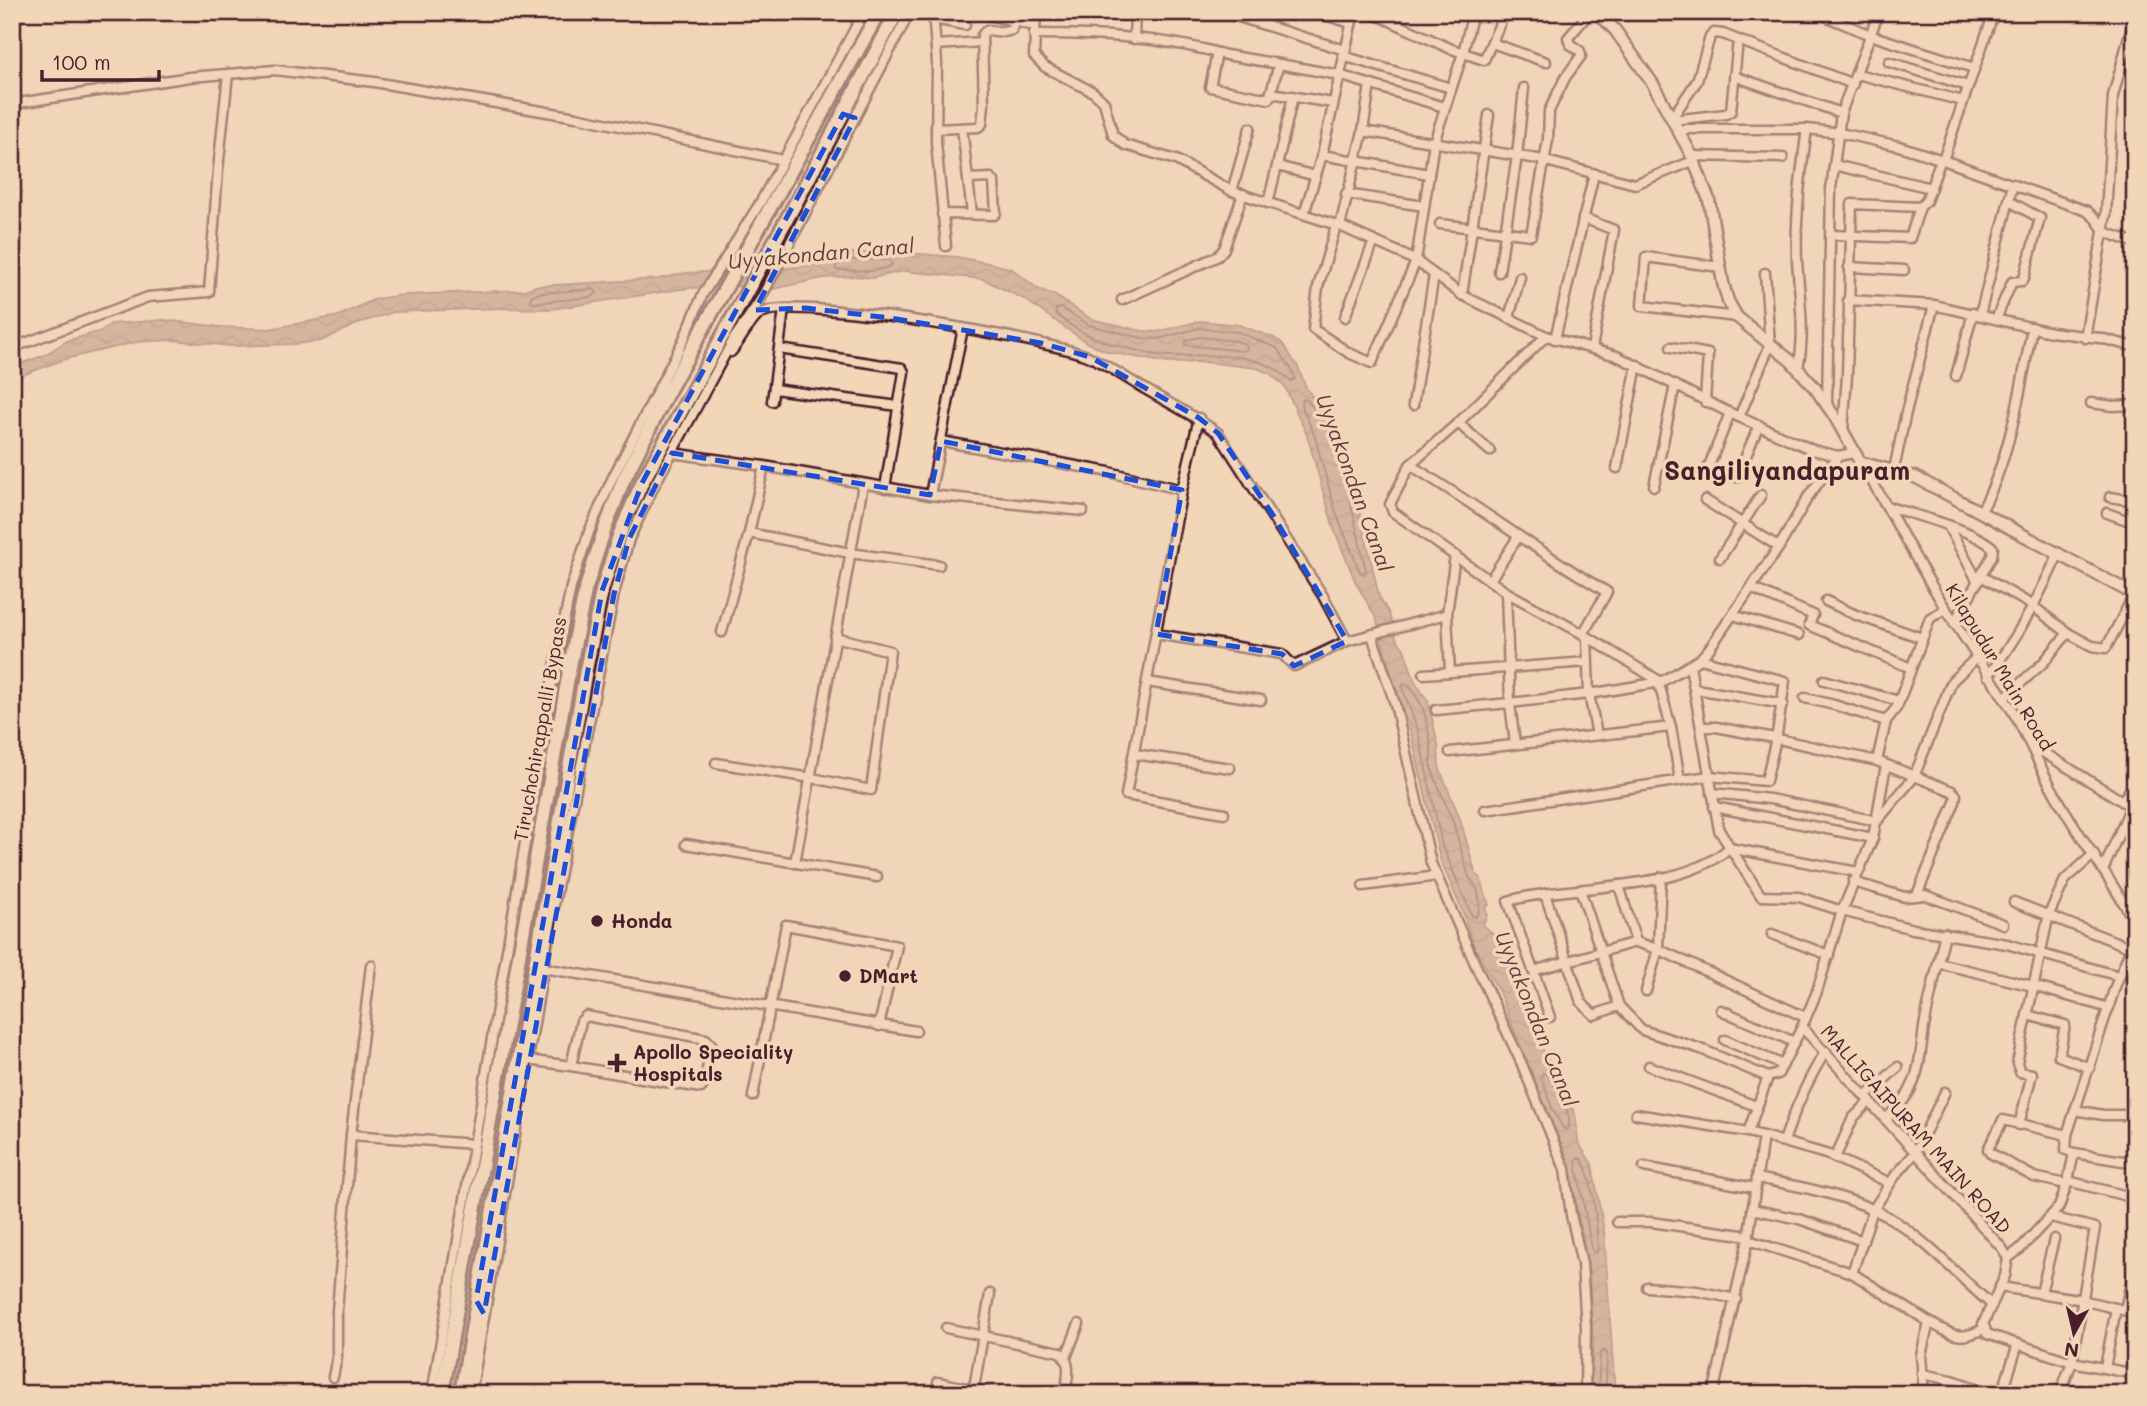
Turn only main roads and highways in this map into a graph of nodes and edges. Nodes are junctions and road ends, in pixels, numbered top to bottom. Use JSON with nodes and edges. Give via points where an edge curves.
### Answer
{"nodes":[{"id":1,"x":879,"y":12,"type":"edge"},
{"id":2,"x":897,"y":12,"type":"edge"},
{"id":3,"x":1601,"y":16,"type":"edge"},
{"id":4,"x":2135,"y":595,"type":"edge"},
{"id":5,"x":476,"y":1300,"type":"junction"},
{"id":6,"x":484,"y":1314,"type":"road end"},
{"id":7,"x":442,"y":1394,"type":"edge"},
{"id":8,"x":461,"y":1394,"type":"edge"}],
"edges":[{"from":1,"to":7,"type":"highway","name":"Tiruchchirappalli Bypass","via":[[667,393],[603,534],[585,591],[567,680]]},
{"from":2,"to":5,"type":"highway","name":"Tiruchchirappalli Bypass","via":[[856,89],[849,116],[834,131],[642,483],[619,536],[586,670]]},
{"from":3,"to":4,"type":"main road","via":[[1648,76],[1693,158],[1709,200],[1728,301],[1737,317],[1798,368],[1827,404],[1857,457],[1915,477]]},
{"from":5,"to":6,"type":"highway"},
{"from":5,"to":8,"type":"highway","name":"Tiruchchirappalli Bypass"}]}
